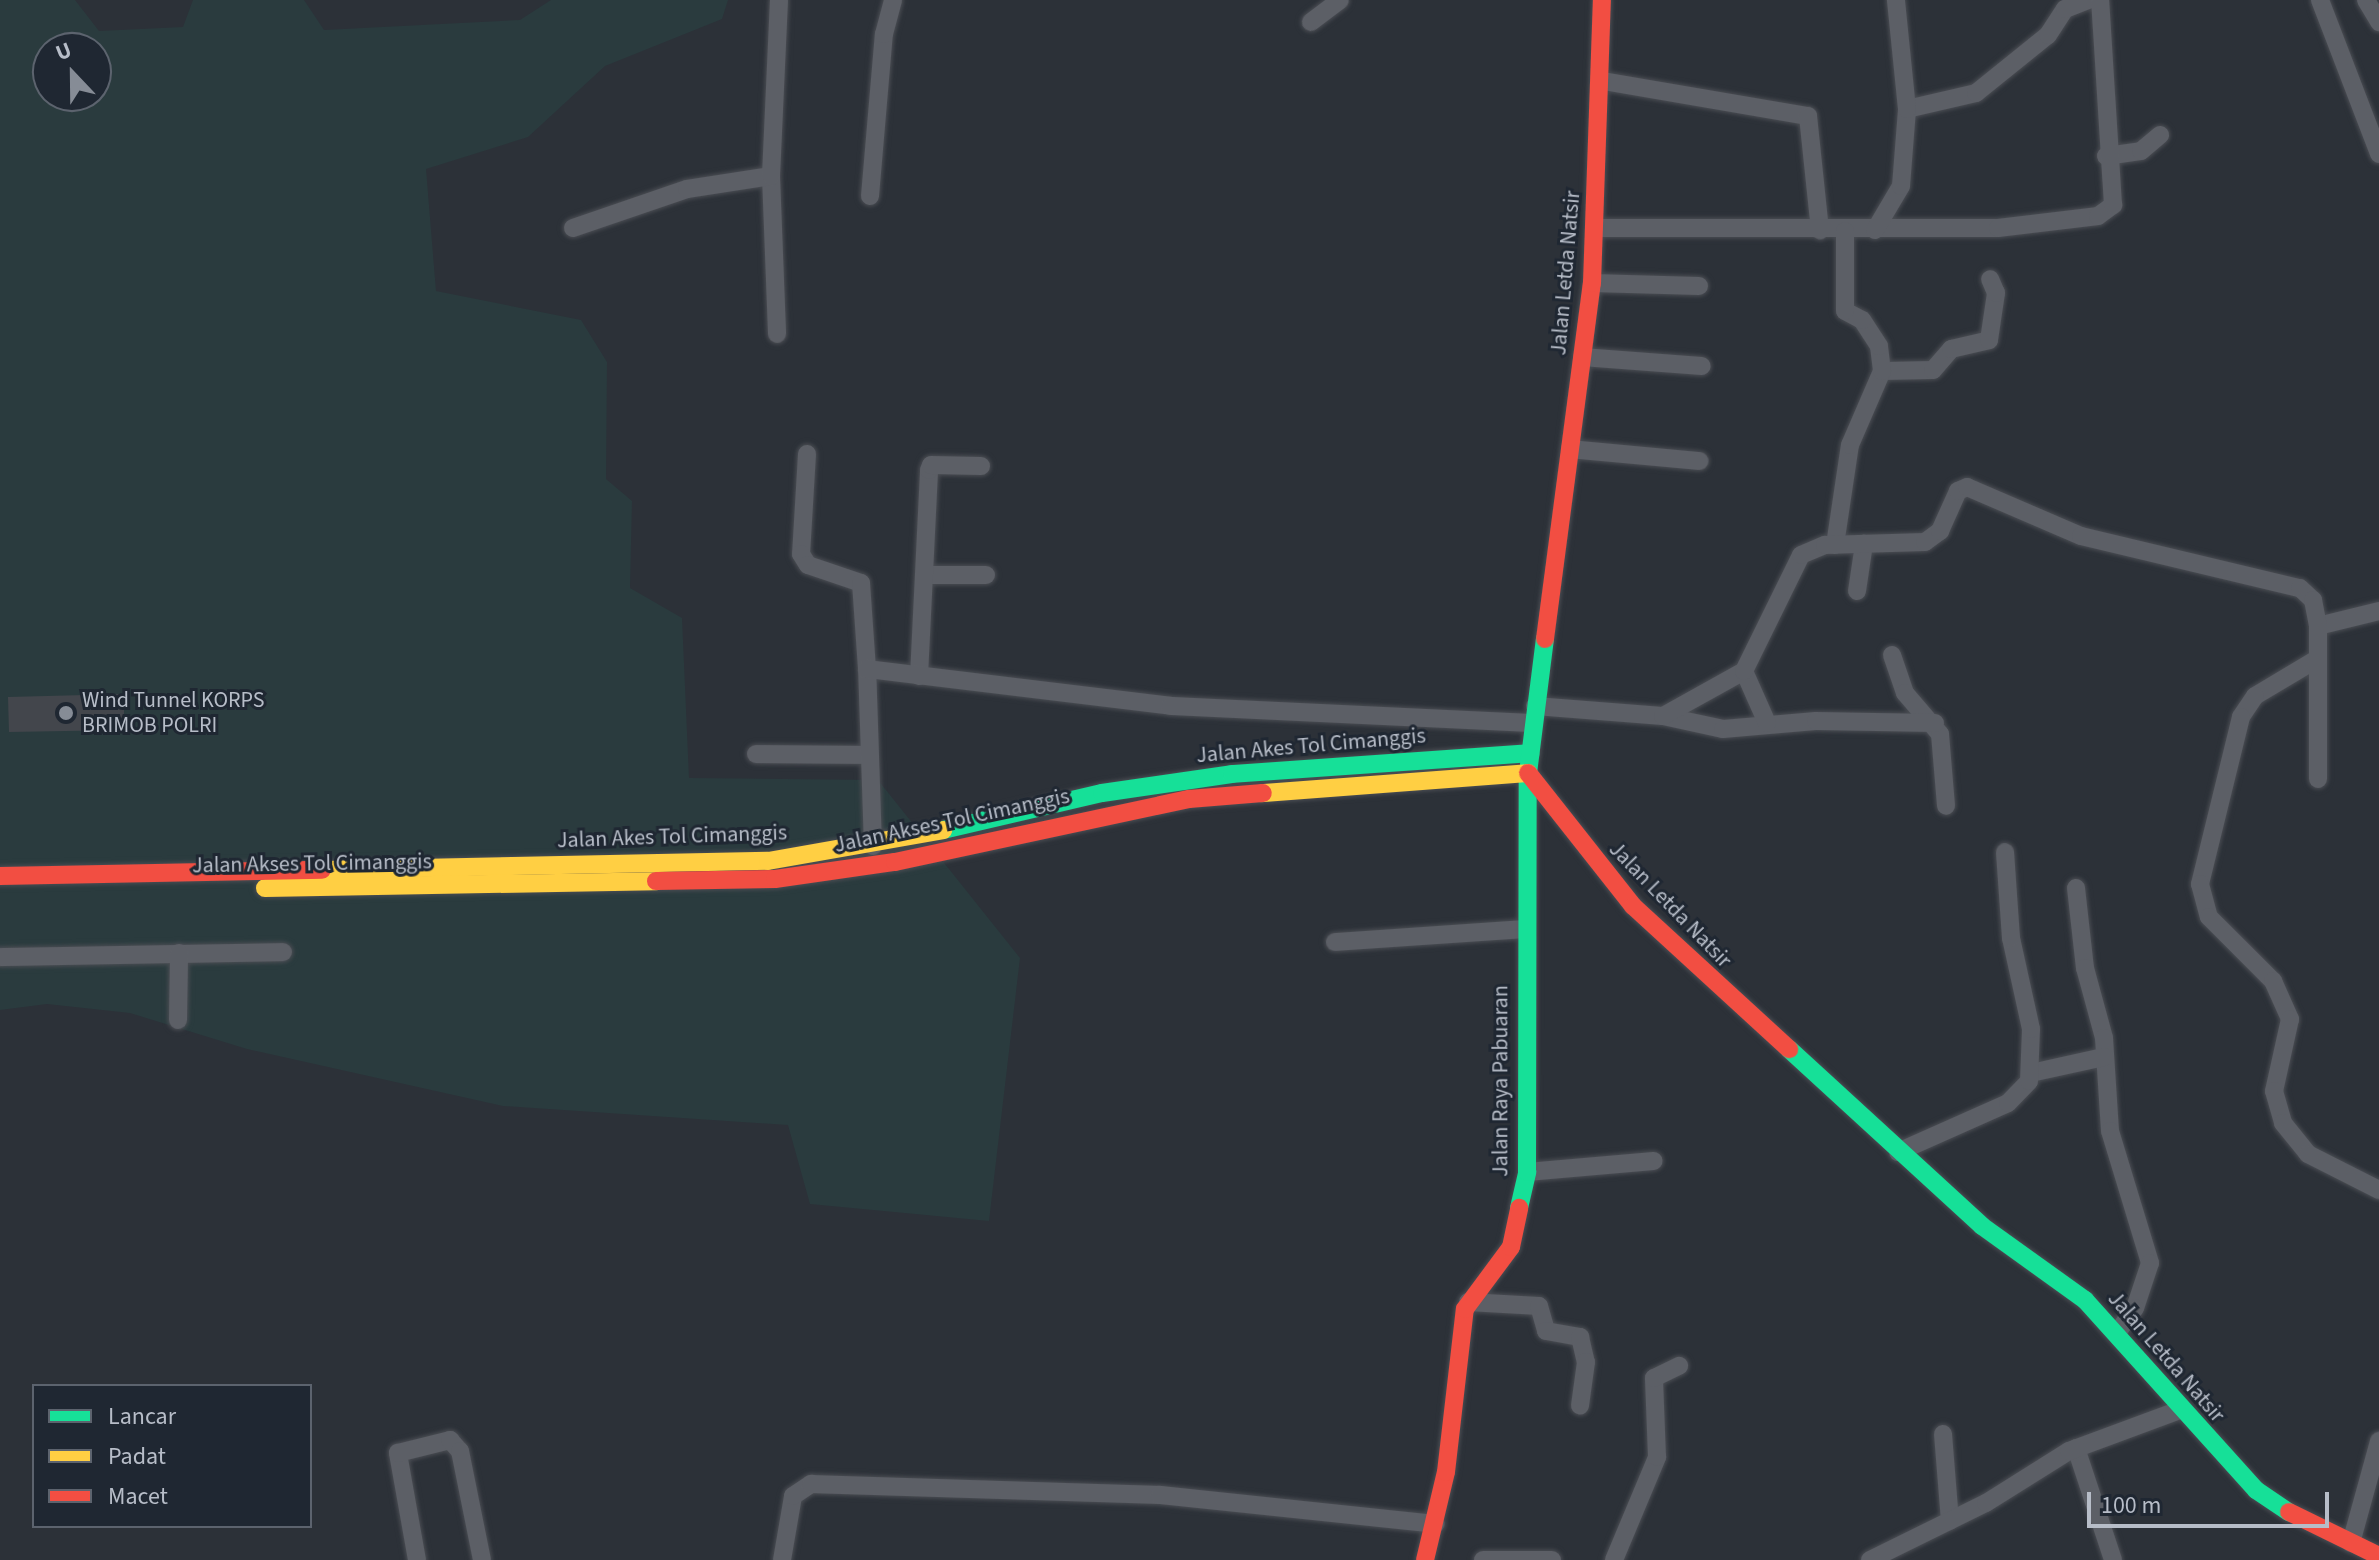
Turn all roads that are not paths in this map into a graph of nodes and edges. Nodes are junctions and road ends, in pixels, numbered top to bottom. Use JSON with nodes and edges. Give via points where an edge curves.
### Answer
{"nodes":[{"id":1,"x":779,"y":0,"type":"edge"},
{"id":2,"x":893,"y":0,"type":"edge"},
{"id":3,"x":1340,"y":0,"type":"edge"},
{"id":4,"x":1602,"y":0,"type":"edge"},
{"id":5,"x":1896,"y":0,"type":"edge"},
{"id":6,"x":2089,"y":0,"type":"edge"},
{"id":7,"x":2100,"y":0,"type":"edge"},
{"id":8,"x":2320,"y":0,"type":"edge"},
{"id":9,"x":2366,"y":0,"type":"edge"},
{"id":10,"x":1311,"y":22,"type":"dead end"},
{"id":11,"x":2379,"y":22,"type":"edge"},
{"id":12,"x":1603,"y":81,"type":"junction"},
{"id":13,"x":1907,"y":109,"type":"junction"},
{"id":14,"x":2160,"y":135,"type":"dead end"},
{"id":15,"x":2379,"y":154,"type":"edge"},
{"id":16,"x":2106,"y":156,"type":"junction"},
{"id":17,"x":771,"y":176,"type":"junction"},
{"id":18,"x":870,"y":196,"type":"dead end"},
{"id":19,"x":573,"y":228,"type":"dead end"},
{"id":20,"x":1597,"y":228,"type":"junction"},
{"id":21,"x":1820,"y":230,"type":"junction"},
{"id":22,"x":1875,"y":230,"type":"junction"},
{"id":23,"x":1845,"y":231,"type":"junction"},
{"id":24,"x":1990,"y":279,"type":"dead end"},
{"id":25,"x":1592,"y":283,"type":"junction"},
{"id":26,"x":1699,"y":286,"type":"dead end"},
{"id":27,"x":777,"y":334,"type":"dead end"},
{"id":28,"x":1582,"y":357,"type":"junction"},
{"id":29,"x":1702,"y":366,"type":"dead end"},
{"id":30,"x":1882,"y":371,"type":"junction"},
{"id":31,"x":1570,"y":449,"type":"junction"},
{"id":32,"x":807,"y":454,"type":"dead end"},
{"id":33,"x":1699,"y":461,"type":"dead end"},
{"id":34,"x":981,"y":466,"type":"dead end"},
{"id":35,"x":1864,"y":544,"type":"junction"},
{"id":36,"x":1835,"y":545,"type":"junction"},
{"id":37,"x":924,"y":575,"type":"junction"},
{"id":38,"x":986,"y":575,"type":"dead end"},
{"id":39,"x":1857,"y":591,"type":"dead end"},
{"id":40,"x":2379,"y":611,"type":"edge"},
{"id":41,"x":2318,"y":626,"type":"junction"},
{"id":42,"x":1892,"y":655,"type":"dead end"},
{"id":43,"x":2317,"y":659,"type":"junction"},
{"id":44,"x":867,"y":669,"type":"junction"},
{"id":45,"x":1744,"y":671,"type":"junction"},
{"id":46,"x":919,"y":676,"type":"junction"},
{"id":47,"x":1534,"y":714,"type":"junction"},
{"id":48,"x":1663,"y":716,"type":"junction"},
{"id":49,"x":1767,"y":723,"type":"junction"},
{"id":50,"x":1935,"y":723,"type":"junction"},
{"id":51,"x":1530,"y":753,"type":"junction"},
{"id":52,"x":756,"y":754,"type":"dead end"},
{"id":53,"x":868,"y":755,"type":"junction"},
{"id":54,"x":1528,"y":773,"type":"junction"},
{"id":55,"x":2318,"y":779,"type":"dead end"},
{"id":56,"x":1946,"y":806,"type":"dead end"},
{"id":57,"x":873,"y":846,"type":"junction"},
{"id":58,"x":2005,"y":852,"type":"dead end"},
{"id":59,"x":0,"y":876,"type":"edge"},
{"id":60,"x":2076,"y":888,"type":"dead end"},
{"id":61,"x":0,"y":894,"type":"edge"},
{"id":62,"x":1524,"y":929,"type":"junction"},
{"id":63,"x":1335,"y":942,"type":"dead end"},
{"id":64,"x":283,"y":952,"type":"dead end"},
{"id":65,"x":179,"y":953,"type":"junction"},
{"id":66,"x":0,"y":957,"type":"edge"},
{"id":67,"x":178,"y":1020,"type":"dead end"},
{"id":68,"x":2104,"y":1057,"type":"junction"},
{"id":69,"x":2031,"y":1073,"type":"junction"},
{"id":70,"x":1898,"y":1152,"type":"junction"},
{"id":71,"x":1654,"y":1161,"type":"dead end"},
{"id":72,"x":1527,"y":1172,"type":"junction"},
{"id":73,"x":2379,"y":1190,"type":"edge"},
{"id":74,"x":1468,"y":1302,"type":"junction"},
{"id":75,"x":2118,"y":1331,"type":"junction"},
{"id":76,"x":1679,"y":1366,"type":"dead end"},
{"id":77,"x":1580,"y":1406,"type":"dead end"},
{"id":78,"x":2180,"y":1410,"type":"junction"},
{"id":79,"x":1943,"y":1434,"type":"dead end"},
{"id":80,"x":2379,"y":1441,"type":"edge"},
{"id":81,"x":2076,"y":1448,"type":"junction"},
{"id":82,"x":1950,"y":1521,"type":"junction"},
{"id":83,"x":1435,"y":1524,"type":"junction"},
{"id":84,"x":2351,"y":1543,"type":"junction"},
{"id":85,"x":2379,"y":1556,"type":"edge"},
{"id":86,"x":417,"y":1560,"type":"edge"},
{"id":87,"x":482,"y":1560,"type":"edge"},
{"id":88,"x":782,"y":1560,"type":"edge"},
{"id":89,"x":1425,"y":1560,"type":"edge"},
{"id":90,"x":1483,"y":1560,"type":"edge"},
{"id":91,"x":1552,"y":1560,"type":"edge"},
{"id":92,"x":1614,"y":1560,"type":"edge"},
{"id":93,"x":1870,"y":1560,"type":"edge"},
{"id":94,"x":2113,"y":1560,"type":"edge"}],
"edges":[{"from":1,"to":17,"type":"street"},
{"from":2,"to":18,"type":"street","via":[[884,34]]},
{"from":3,"to":10,"type":"street"},
{"from":4,"to":12,"type":"main road","name":"Jalan Letda Natsir"},
{"from":5,"to":13,"type":"street"},
{"from":6,"to":13,"type":"street","via":[[2065,9],[2048,35],[1976,93]]},
{"from":7,"to":16,"type":"street"},
{"from":8,"to":15,"type":"street"},
{"from":9,"to":11,"type":"street"},
{"from":12,"to":20,"type":"main road","name":"Jalan Letda Natsir"},
{"from":12,"to":21,"type":"street","via":[[1808,116]]},
{"from":13,"to":22,"type":"street","via":[[1901,186]]},
{"from":14,"to":16,"type":"street","via":[[2141,151]]},
{"from":16,"to":22,"type":"street","via":[[2113,205],[2098,216],[1998,228]]},
{"from":17,"to":19,"type":"street","via":[[687,189]]},
{"from":17,"to":27,"type":"street"},
{"from":20,"to":21,"type":"street"},
{"from":20,"to":25,"type":"main road","name":"Jalan Letda Natsir"},
{"from":21,"to":23,"type":"street"},
{"from":22,"to":23,"type":"street"},
{"from":23,"to":30,"type":"street","via":[[1845,311],[1862,320],[1879,346]]},
{"from":24,"to":30,"type":"street","via":[[1996,318],[1989,340],[1951,349],[1933,370]]},
{"from":25,"to":26,"type":"street"},
{"from":25,"to":28,"type":"main road","name":"Jalan Letda Natsir"},
{"from":28,"to":29,"type":"street"},
{"from":28,"to":31,"type":"main road","name":"Jalan Letda Natsir"},
{"from":30,"to":36,"type":"street","via":[[1850,445]]},
{"from":31,"to":33,"type":"street"},
{"from":31,"to":47,"type":"main road","name":"Jalan Letda Natsir"},
{"from":32,"to":44,"type":"street","via":[[801,554],[808,565],[861,583]]},
{"from":34,"to":37,"type":"street","via":[[931,465]]},
{"from":35,"to":36,"type":"street"},
{"from":35,"to":39,"type":"street"},
{"from":35,"to":41,"type":"street","via":[[1925,542],[1940,531],[1958,491],[1978,489],[2081,536],[2300,588],[2313,600]]},
{"from":36,"to":45,"type":"street","via":[[1801,555]]},
{"from":37,"to":38,"type":"street"},
{"from":37,"to":46,"type":"street"},
{"from":40,"to":41,"type":"street"},
{"from":41,"to":43,"type":"street"},
{"from":42,"to":50,"type":"street","via":[[1905,693]]},
{"from":43,"to":55,"type":"street"},
{"from":43,"to":73,"type":"street","via":[[2255,696],[2241,717],[2200,884],[2209,917],[2273,981],[2290,1019],[2274,1091],[2283,1123],[2308,1154]]},
{"from":44,"to":46,"type":"street"},
{"from":44,"to":53,"type":"street"},
{"from":45,"to":48,"type":"street"},
{"from":45,"to":49,"type":"street"},
{"from":46,"to":47,"type":"street","via":[[1171,706]]},
{"from":47,"to":48,"type":"street"},
{"from":47,"to":51,"type":"main road","name":"Jalan Letda Natsir"},
{"from":48,"to":49,"type":"street","via":[[1723,729]]},
{"from":49,"to":50,"type":"street"},
{"from":50,"to":56,"type":"street","via":[[1944,753]]},
{"from":51,"to":54,"type":"main road","name":"Jalan Letda Natsir"},
{"from":51,"to":57,"type":"main road","name":"Jalan Akes Tol Cimanggis","via":[[1203,778],[1102,793]]},
{"from":52,"to":53,"type":"street"},
{"from":53,"to":57,"type":"street"},
{"from":54,"to":61,"type":"main road","name":"Jalan Akses Tol Cimanggis","via":[[1189,799],[895,862],[775,879]]},
{"from":54,"to":62,"type":"main road","name":"Jalan Raya Pabuaran"},
{"from":54,"to":70,"type":"main road","name":"Jalan Letda Natsir","via":[[1622,895]]},
{"from":57,"to":59,"type":"main road","name":"Jalan Akes Tol Cimanggis","via":[[768,861]]},
{"from":58,"to":69,"type":"street"},
{"from":60,"to":68,"type":"street"},
{"from":62,"to":63,"type":"street"},
{"from":62,"to":72,"type":"main road","name":"Jalan Raya Pabuaran"},
{"from":64,"to":65,"type":"street"},
{"from":65,"to":66,"type":"street"},
{"from":65,"to":67,"type":"street"},
{"from":68,"to":69,"type":"street"},
{"from":68,"to":75,"type":"street","via":[[2113,1143],[2150,1263],[2135,1308]]},
{"from":69,"to":70,"type":"street","via":[[2008,1103]]},
{"from":70,"to":75,"type":"main road","name":"Jalan Letda Natsir"},
{"from":71,"to":72,"type":"street"},
{"from":72,"to":74,"type":"main road","name":"Jalan Raya Pabuaran","via":[[1511,1247]]},
{"from":74,"to":77,"type":"street","via":[[1539,1306],[1546,1331],[1580,1337],[1586,1362]]},
{"from":74,"to":83,"type":"main road","name":"Jalan Raya Pabuaran"},
{"from":75,"to":78,"type":"main road","name":"Jalan Letda Natsir"},
{"from":76,"to":92,"type":"street","via":[[1654,1378],[1657,1457]]},
{"from":78,"to":81,"type":"street"},
{"from":78,"to":84,"type":"main road","name":"Jalan Letda Natsir","via":[[2276,1506]]},
{"from":79,"to":82,"type":"street"},
{"from":80,"to":84,"type":"street"},
{"from":81,"to":82,"type":"street"},
{"from":81,"to":94,"type":"street"},
{"from":82,"to":93,"type":"street"},
{"from":83,"to":88,"type":"street","via":[[1160,1495],[811,1484],[793,1496]]},
{"from":83,"to":89,"type":"main road","name":"Jalan Raya Pabuaran"},
{"from":84,"to":85,"type":"main road","name":"Jalan Letda Natsir"},
{"from":86,"to":87,"type":"street","via":[[398,1453],[450,1440],[460,1451]]},
{"from":90,"to":91,"type":"street"}]}
